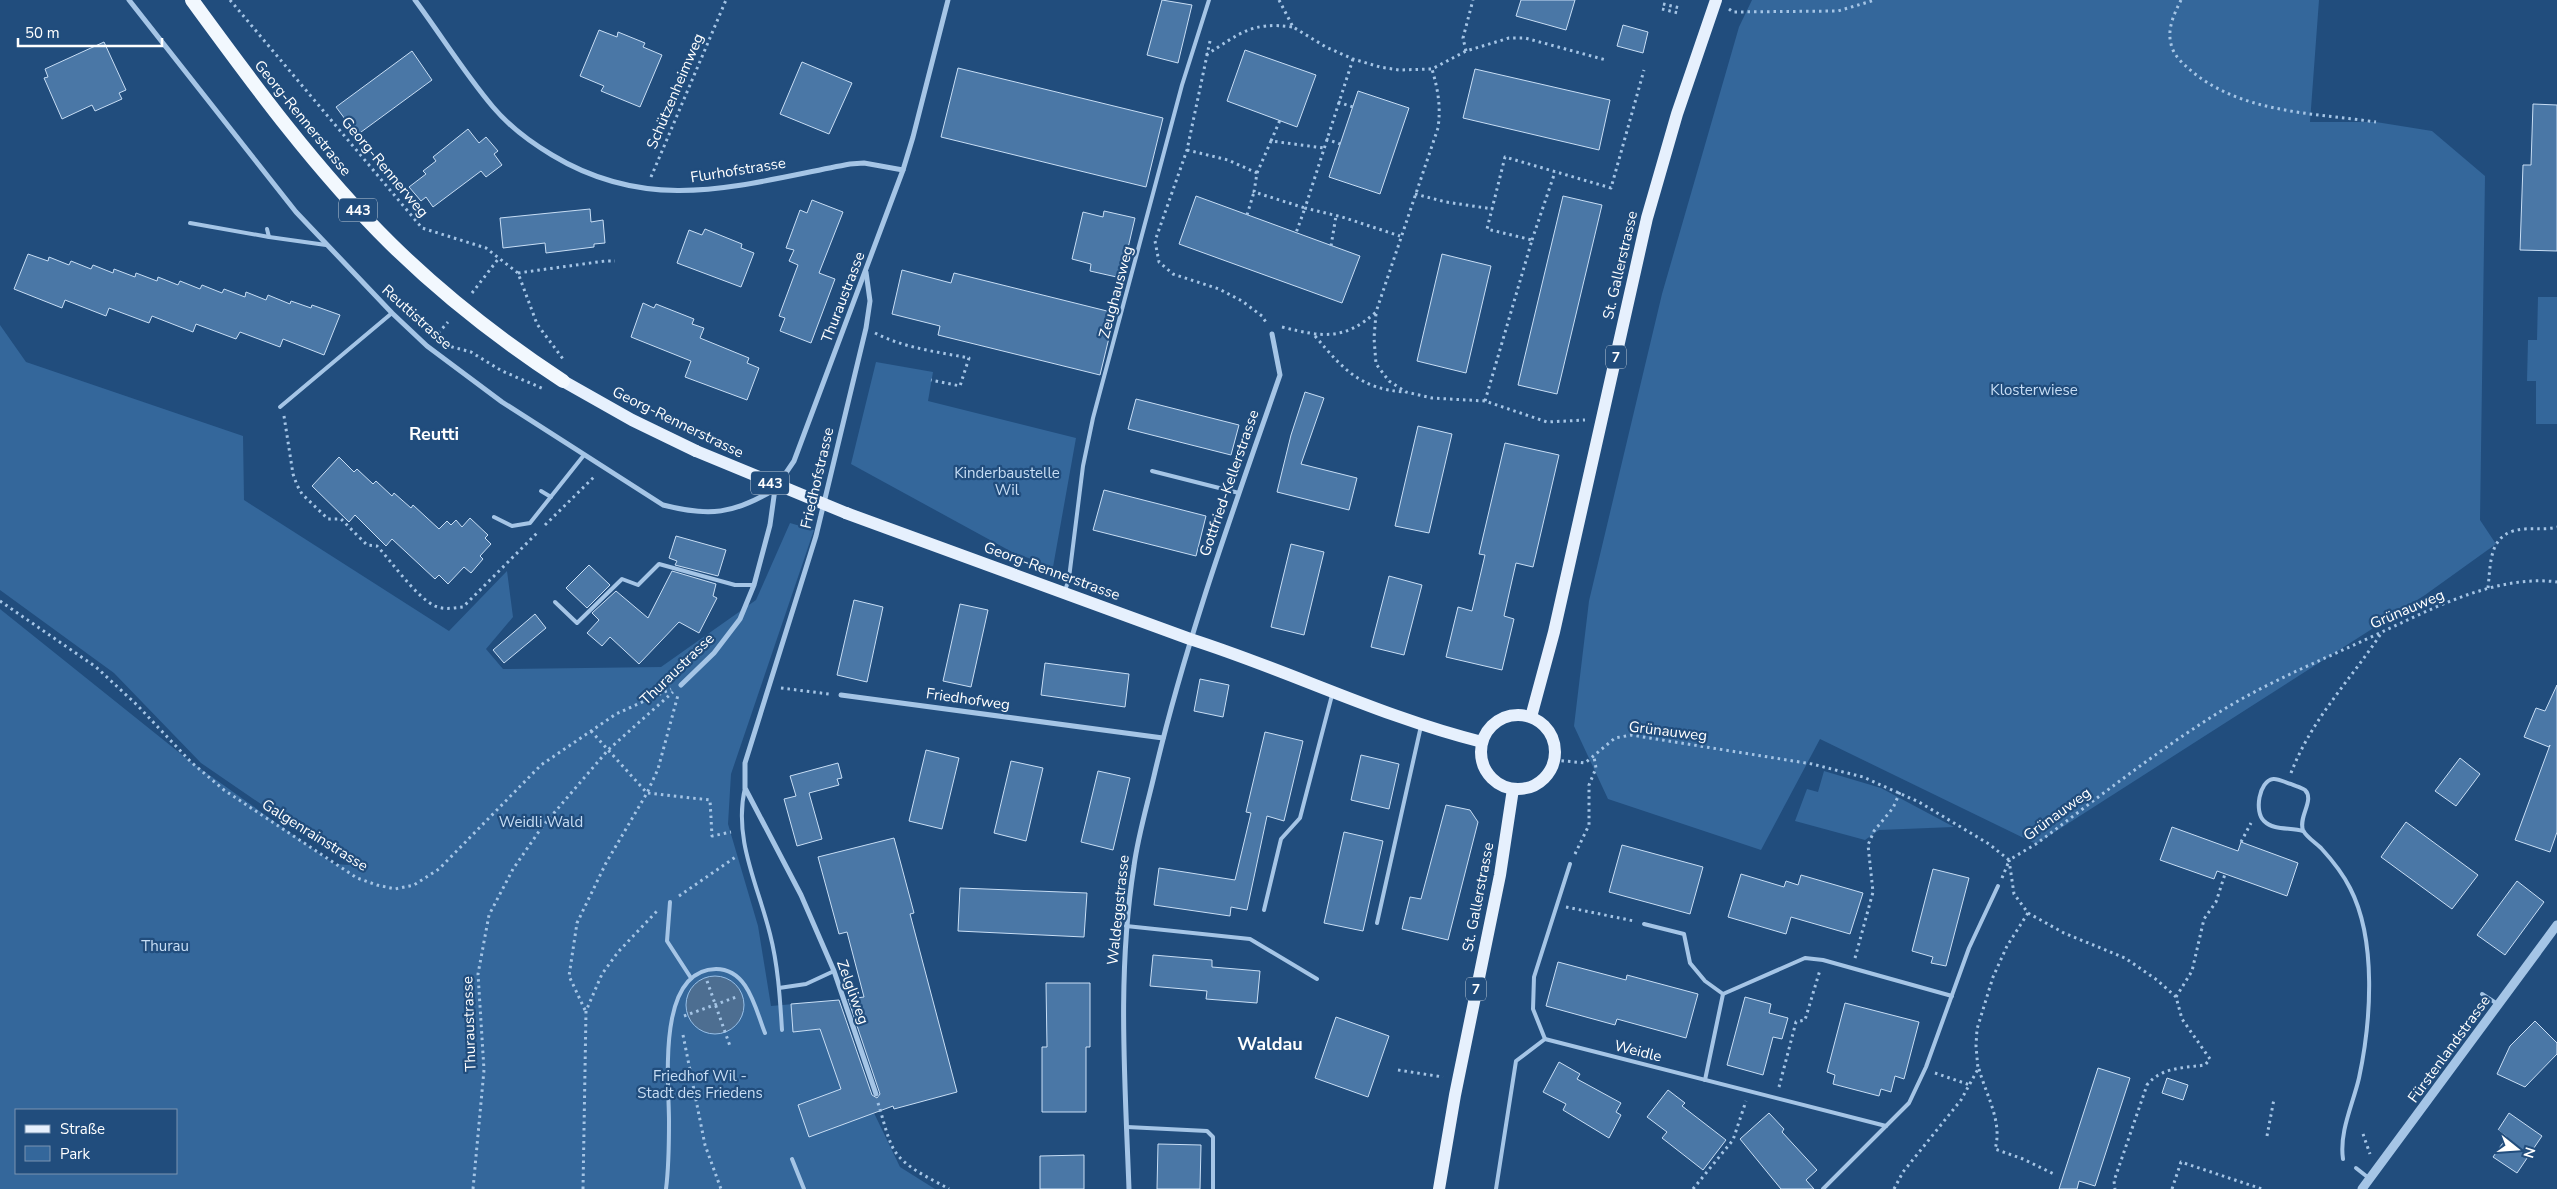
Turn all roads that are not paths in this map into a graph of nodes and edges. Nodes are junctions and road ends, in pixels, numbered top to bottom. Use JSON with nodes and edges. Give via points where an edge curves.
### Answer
{"nodes":[{"id":1,"x":129,"y":0,"type":"edge"},
{"id":2,"x":192,"y":0,"type":"edge"},
{"id":3,"x":415,"y":0,"type":"edge"},
{"id":4,"x":948,"y":0,"type":"edge"},
{"id":5,"x":1209,"y":0,"type":"edge"},
{"id":6,"x":1715,"y":1,"type":"edge"},
{"id":7,"x":903,"y":170,"type":"junction"},
{"id":8,"x":190,"y":223,"type":"dead end"},
{"id":9,"x":267,"y":229,"type":"dead end"},
{"id":10,"x":269,"y":237,"type":"junction"},
{"id":11,"x":326,"y":244,"type":"junction"},
{"id":12,"x":866,"y":272,"type":"junction"},
{"id":13,"x":392,"y":314,"type":"junction"},
{"id":14,"x":1272,"y":334,"type":"road end"},
{"id":15,"x":564,"y":381,"type":"joint"},
{"id":16,"x":280,"y":407,"type":"road end"},
{"id":17,"x":584,"y":455,"type":"junction"},
{"id":18,"x":1152,"y":471,"type":"dead end"},
{"id":19,"x":774,"y":488,"type":"junction"},
{"id":20,"x":542,"y":491,"type":"dead end"},
{"id":21,"x":1239,"y":493,"type":"junction"},
{"id":22,"x":551,"y":497,"type":"junction"},
{"id":23,"x":494,"y":517,"type":"dead end"},
{"id":24,"x":754,"y":585,"type":"junction"},
{"id":25,"x":1064,"y":593,"type":"junction"},
{"id":26,"x":555,"y":602,"type":"dead end"},
{"id":27,"x":1190,"y":639,"type":"junction"},
{"id":28,"x":681,"y":685,"type":"road end"},
{"id":29,"x":1333,"y":693,"type":"junction"},
{"id":30,"x":841,"y":695,"type":"road end"},
{"id":31,"x":1531,"y":716,"type":"junction"},
{"id":32,"x":1422,"y":724,"type":"junction"},
{"id":33,"x":1163,"y":738,"type":"junction"},
{"id":34,"x":1482,"y":742,"type":"junction"},
{"id":35,"x":745,"y":788,"type":"junction"},
{"id":36,"x":1514,"y":789,"type":"junction"},
{"id":37,"x":2303,"y":831,"type":"junction"},
{"id":38,"x":1570,"y":864,"type":"road end"},
{"id":39,"x":1998,"y":886,"type":"road end"},
{"id":40,"x":670,"y":902,"type":"dead end"},
{"id":41,"x":1264,"y":910,"type":"dead end"},
{"id":42,"x":1377,"y":923,"type":"dead end"},
{"id":43,"x":1644,"y":924,"type":"road end"},
{"id":44,"x":1126,"y":926,"type":"junction"},
{"id":45,"x":2557,"y":926,"type":"edge"},
{"id":46,"x":834,"y":971,"type":"junction"},
{"id":47,"x":691,"y":978,"type":"junction"},
{"id":48,"x":1318,"y":979,"type":"dead end"},
{"id":49,"x":779,"y":988,"type":"junction"},
{"id":50,"x":1722,"y":994,"type":"junction"},
{"id":51,"x":2482,"y":994,"type":"dead end"},
{"id":52,"x":1952,"y":996,"type":"junction"},
{"id":53,"x":2499,"y":1005,"type":"junction"},
{"id":54,"x":782,"y":1030,"type":"dead end"},
{"id":55,"x":765,"y":1033,"type":"dead end"},
{"id":56,"x":1545,"y":1039,"type":"junction"},
{"id":57,"x":1705,"y":1080,"type":"junction"},
{"id":58,"x":876,"y":1094,"type":"road end"},
{"id":59,"x":1886,"y":1126,"type":"junction"},
{"id":60,"x":1127,"y":1127,"type":"junction"},
{"id":61,"x":792,"y":1159,"type":"dead end"},
{"id":62,"x":2343,"y":1159,"type":"dead end"},
{"id":63,"x":2356,"y":1168,"type":"dead end"},
{"id":64,"x":2370,"y":1179,"type":"junction"},
{"id":65,"x":666,"y":1189,"type":"edge"},
{"id":66,"x":804,"y":1189,"type":"edge"},
{"id":67,"x":1129,"y":1189,"type":"edge"},
{"id":68,"x":1214,"y":1189,"type":"edge"},
{"id":69,"x":1440,"y":1189,"type":"edge"},
{"id":70,"x":1496,"y":1189,"type":"edge"},
{"id":71,"x":1823,"y":1189,"type":"edge"},
{"id":72,"x":2362,"y":1189,"type":"edge"}],
"edges":[{"from":1,"to":11,"type":"street","name":"Reuttistrasse","via":[[275,186]]},
{"from":2,"to":15,"type":"highway","name":"Georg-Rennerstrasse","number":"443","via":[[304,148],[373,225],[461,307]]},
{"from":3,"to":7,"type":"street","name":"Flurhofstrasse","via":[[493,107],[513,127],[566,163],[599,178],[645,190],[706,191],[850,164],[864,163]]},
{"from":4,"to":7,"type":"street","name":"Thuraustrasse"},
{"from":5,"to":25,"type":"lane","name":"Zeughausweg","via":[[1182,85],[1093,418]]},
{"from":6,"to":31,"type":"main road","name":"St. Gallerstrasse","number":"7","via":[[1647,218],[1554,632]]},
{"from":7,"to":12,"type":"street","name":"Thuraustrasse"},
{"from":8,"to":10,"type":"lane"},
{"from":9,"to":10,"type":"lane"},
{"from":10,"to":11,"type":"lane"},
{"from":11,"to":13,"type":"street","name":"Reuttistrasse"},
{"from":12,"to":19,"type":"street","name":"Thuraustrasse","via":[[794,460]]},
{"from":12,"to":35,"type":"street","name":"Friedhofstrasse","via":[[870,301],[866,328],[816,536],[745,762]]},
{"from":13,"to":16,"type":"lane"},
{"from":13,"to":17,"type":"street","name":"Reuttistrasse","via":[[427,346],[502,402]]},
{"from":14,"to":21,"type":"street","name":"Gottfried-Kellerstrasse","via":[[1280,375]]},
{"from":15,"to":25,"type":"main road","name":"Georg-Rennerstrasse","number":"443","bridge":true,"via":[[696,452],[846,513]]},
{"from":17,"to":19,"type":"street","name":"Reuttistrasse","via":[[664,505],[692,513],[721,512],[750,504]]},
{"from":17,"to":22,"type":"lane"},
{"from":18,"to":21,"type":"lane"},
{"from":19,"to":24,"type":"street","name":"Thuraustrasse","via":[[770,525]]},
{"from":20,"to":22,"type":"lane"},
{"from":21,"to":27,"type":"street","name":"Gottfried-Kellerstrasse"},
{"from":22,"to":23,"type":"lane","via":[[530,523],[512,526]]},
{"from":24,"to":26,"type":"lane","via":[[735,585],[659,564],[638,585],[622,579],[577,623]]},
{"from":24,"to":28,"type":"street","name":"Thuraustrasse","via":[[740,619],[714,653]]},
{"from":25,"to":27,"type":"main road","name":"Georg-Rennerstrasse"},
{"from":27,"to":29,"type":"main road","name":"Georg-Rennerstrasse","via":[[1229,651]]},
{"from":27,"to":33,"type":"street","name":"Waldeggstrasse"},
{"from":29,"to":32,"type":"main road","name":"Georg-Rennerstrasse"},
{"from":29,"to":41,"type":"lane","via":[[1300,818],[1281,839]]},
{"from":30,"to":33,"type":"street","name":"Friedhofweg"},
{"from":31,"to":34,"type":"main road","via":[[1516,714],[1501,718],[1489,728]]},
{"from":31,"to":36,"type":"main road","via":[[1551,734],[1555,746],[1554,760],[1540,782]]},
{"from":32,"to":34,"type":"main road","name":"Georg-Rennerstrasse"},
{"from":32,"to":42,"type":"lane"},
{"from":33,"to":44,"type":"street","name":"Waldeggstrasse","via":[[1134,864]]},
{"from":34,"to":36,"type":"main road","via":[[1480,755],[1487,772],[1501,785]]},
{"from":35,"to":46,"type":"street","name":"Zelgliweg","via":[[801,895]]},
{"from":35,"to":49,"type":"lane","via":[[741,805],[745,851],[770,934]]},
{"from":36,"to":69,"type":"main road","name":"St. Gallerstrasse","number":"7"},
{"from":37,"to":37,"type":"lane","via":[[2302,820],[2308,796],[2303,788],[2275,779],[2269,781],[2264,786],[2258,806],[2265,823]]},
{"from":37,"to":62,"type":"lane","via":[[2333,862],[2350,888],[2361,914],[2366,938],[2366,1027],[2359,1076],[2344,1132]]},
{"from":38,"to":56,"type":"lane","via":[[1534,977],[1533,1009]]},
{"from":39,"to":52,"type":"lane","via":[[1969,948]]},
{"from":40,"to":47,"type":"lane","via":[[667,941]]},
{"from":43,"to":50,"type":"lane","via":[[1684,934],[1690,963]]},
{"from":44,"to":48,"type":"lane","via":[[1250,939]]},
{"from":44,"to":60,"type":"street","name":"Waldeggstrasse","via":[[1123,1038]]},
{"from":45,"to":53,"type":"street","name":"Fürstenlandstrasse"},
{"from":46,"to":49,"type":"lane","via":[[806,984]]},
{"from":46,"to":58,"type":"street","name":"Zelgliweg"},
{"from":47,"to":55,"type":"lane","via":[[704,971],[721,969],[734,973],[744,983]]},
{"from":47,"to":65,"type":"lane","via":[[681,993],[668,1034],[669,1158]]},
{"from":49,"to":54,"type":"lane"},
{"from":50,"to":52,"type":"lane","via":[[1805,958],[1823,960]]},
{"from":50,"to":57,"type":"lane"},
{"from":51,"to":53,"type":"lane"},
{"from":52,"to":59,"type":"lane","via":[[1909,1103]]},
{"from":53,"to":64,"type":"street","name":"Fürstenlandstrasse"},
{"from":56,"to":57,"type":"lane","name":"Weidle"},
{"from":56,"to":70,"type":"lane","via":[[1516,1061]]},
{"from":57,"to":59,"type":"lane","name":"Weidle"},
{"from":59,"to":71,"type":"lane"},
{"from":60,"to":67,"type":"street","name":"Waldeggstrasse"},
{"from":60,"to":68,"type":"lane","via":[[1207,1131],[1214,1138]]},
{"from":61,"to":66,"type":"lane"},
{"from":63,"to":64,"type":"lane"},
{"from":64,"to":72,"type":"street","name":"Fürstenlandstrasse"}]}
